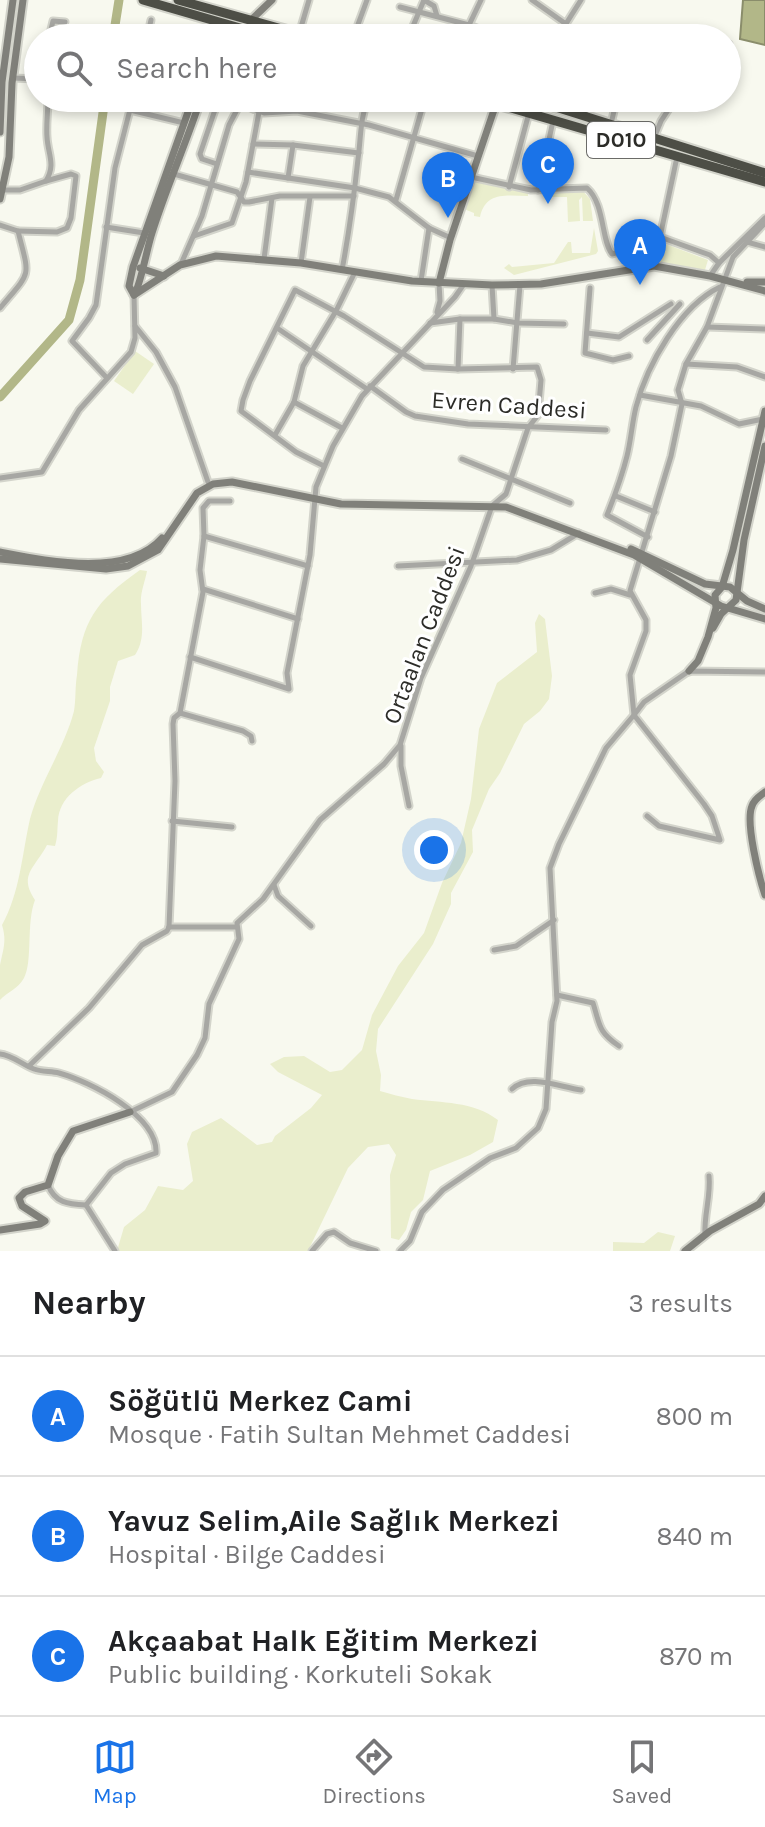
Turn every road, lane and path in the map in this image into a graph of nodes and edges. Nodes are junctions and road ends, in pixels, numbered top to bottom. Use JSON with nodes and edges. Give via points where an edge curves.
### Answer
{"nodes":[{"id":1,"x":13,"y":0,"type":"edge"},
{"id":2,"x":23,"y":0,"type":"edge"},
{"id":3,"x":143,"y":0,"type":"edge"},
{"id":4,"x":178,"y":0,"type":"edge"},
{"id":5,"x":272,"y":0,"type":"edge"},
{"id":6,"x":309,"y":0,"type":"edge"},
{"id":7,"x":367,"y":0,"type":"edge"},
{"id":8,"x":424,"y":0,"type":"edge"},
{"id":9,"x":481,"y":0,"type":"edge"},
{"id":10,"x":532,"y":0,"type":"edge"},
{"id":11,"x":581,"y":0,"type":"edge"},
{"id":12,"x":400,"y":7,"type":"dead end"},
{"id":13,"x":418,"y":12,"type":"junction"},
{"id":14,"x":438,"y":17,"type":"junction"},
{"id":15,"x":151,"y":20,"type":"dead end"},
{"id":16,"x":65,"y":22,"type":"dead end"},
{"id":17,"x":219,"y":22,"type":"junction"},
{"id":18,"x":52,"y":24,"type":"edge"},
{"id":19,"x":150,"y":24,"type":"edge"},
{"id":20,"x":216,"y":24,"type":"edge"},
{"id":21,"x":226,"y":24,"type":"edge"},
{"id":22,"x":236,"y":24,"type":"edge"},
{"id":23,"x":255,"y":24,"type":"edge"},
{"id":24,"x":302,"y":24,"type":"edge"},
{"id":25,"x":358,"y":24,"type":"edge"},
{"id":26,"x":413,"y":24,"type":"edge"},
{"id":27,"x":465,"y":24,"type":"edge"},
{"id":28,"x":469,"y":24,"type":"edge"},
{"id":29,"x":566,"y":24,"type":"joint"},
{"id":30,"x":2,"y":76,"type":"edge"},
{"id":31,"x":13,"y":78,"type":"junction"},
{"id":32,"x":24,"y":78,"type":"edge"},
{"id":33,"x":47,"y":112,"type":"edge"},
{"id":34,"x":129,"y":112,"type":"edge"},
{"id":35,"x":138,"y":112,"type":"edge"},
{"id":36,"x":188,"y":112,"type":"edge"},
{"id":37,"x":196,"y":112,"type":"edge"},
{"id":38,"x":214,"y":112,"type":"edge"},
{"id":39,"x":236,"y":112,"type":"edge"},
{"id":40,"x":256,"y":112,"type":"edge"},
{"id":41,"x":294,"y":112,"type":"edge"},
{"id":42,"x":364,"y":112,"type":"edge"},
{"id":43,"x":421,"y":112,"type":"edge"},
{"id":44,"x":493,"y":112,"type":"edge"},
{"id":45,"x":525,"y":112,"type":"edge"},
{"id":46,"x":569,"y":112,"type":"edge"},
{"id":47,"x":586,"y":112,"type":"edge"},
{"id":48,"x":613,"y":112,"type":"edge"},
{"id":49,"x":667,"y":112,"type":"edge"},
{"id":50,"x":529,"y":113,"type":"junction"},
{"id":51,"x":584,"y":117,"type":"junction"},
{"id":52,"x":553,"y":120,"type":"junction"},
{"id":53,"x":184,"y":123,"type":"junction"},
{"id":54,"x":360,"y":124,"type":"junction"},
{"id":55,"x":610,"y":125,"type":"junction"},
{"id":56,"x":0,"y":132,"type":"edge"},
{"id":57,"x":414,"y":137,"type":"junction"},
{"id":58,"x":653,"y":139,"type":"junction"},
{"id":59,"x":253,"y":144,"type":"junction"},
{"id":60,"x":293,"y":145,"type":"junction"},
{"id":61,"x":359,"y":153,"type":"junction"},
{"id":62,"x":478,"y":156,"type":"junction"},
{"id":63,"x":677,"y":157,"type":"junction"},
{"id":64,"x":217,"y":164,"type":"junction"},
{"id":65,"x":248,"y":172,"type":"junction"},
{"id":66,"x":765,"y":173,"type":"edge"},
{"id":67,"x":174,"y":174,"type":"junction"},
{"id":68,"x":471,"y":176,"type":"junction"},
{"id":69,"x":288,"y":178,"type":"junction"},
{"id":70,"x":46,"y":181,"type":"junction"},
{"id":71,"x":765,"y":182,"type":"edge"},
{"id":72,"x":211,"y":185,"type":"junction"},
{"id":73,"x":509,"y":187,"type":"junction"},
{"id":74,"x":355,"y":188,"type":"junction"},
{"id":75,"x":538,"y":190,"type":"junction"},
{"id":76,"x":1,"y":194,"type":"edge"},
{"id":77,"x":354,"y":196,"type":"junction"},
{"id":78,"x":310,"y":197,"type":"junction"},
{"id":79,"x":241,"y":198,"type":"junction"},
{"id":80,"x":272,"y":198,"type":"junction"},
{"id":81,"x":396,"y":200,"type":"junction"},
{"id":82,"x":765,"y":220,"type":"edge"},
{"id":83,"x":0,"y":225,"type":"edge"},
{"id":84,"x":106,"y":227,"type":"junction"},
{"id":85,"x":429,"y":228,"type":"junction"},
{"id":86,"x":18,"y":231,"type":"junction"},
{"id":87,"x":144,"y":233,"type":"junction"},
{"id":88,"x":193,"y":237,"type":"junction"},
{"id":89,"x":451,"y":238,"type":"junction"},
{"id":90,"x":659,"y":239,"type":"junction"},
{"id":91,"x":747,"y":242,"type":"junction"},
{"id":92,"x":765,"y":247,"type":"edge"},
{"id":93,"x":264,"y":259,"type":"junction"},
{"id":94,"x":301,"y":263,"type":"junction"},
{"id":95,"x":719,"y":263,"type":"junction"},
{"id":96,"x":180,"y":265,"type":"junction"},
{"id":97,"x":641,"y":266,"type":"junction"},
{"id":98,"x":137,"y":267,"type":"junction"},
{"id":99,"x":342,"y":270,"type":"junction"},
{"id":100,"x":355,"y":272,"type":"junction"},
{"id":101,"x":164,"y":276,"type":"junction"},
{"id":102,"x":710,"y":276,"type":"junction"},
{"id":103,"x":421,"y":281,"type":"junction"},
{"id":104,"x":765,"y":282,"type":"edge"},
{"id":105,"x":439,"y":283,"type":"junction"},
{"id":106,"x":722,"y":283,"type":"junction"},
{"id":107,"x":737,"y":283,"type":"junction"},
{"id":108,"x":464,"y":284,"type":"junction"},
{"id":109,"x":492,"y":285,"type":"junction"},
{"id":110,"x":520,"y":285,"type":"junction"},
{"id":111,"x":590,"y":288,"type":"dead end"},
{"id":112,"x":765,"y":292,"type":"edge"},
{"id":113,"x":134,"y":295,"type":"junction"},
{"id":114,"x":671,"y":304,"type":"dead end"},
{"id":115,"x":680,"y":304,"type":"dead end"},
{"id":116,"x":0,"y":308,"type":"edge"},
{"id":117,"x":336,"y":311,"type":"junction"},
{"id":118,"x":435,"y":317,"type":"junction"},
{"id":119,"x":460,"y":319,"type":"junction"},
{"id":120,"x":494,"y":319,"type":"junction"},
{"id":121,"x":429,"y":323,"type":"junction"},
{"id":122,"x":518,"y":323,"type":"junction"},
{"id":123,"x":564,"y":324,"type":"dead end"},
{"id":124,"x":135,"y":326,"type":"junction"},
{"id":125,"x":707,"y":327,"type":"junction"},
{"id":126,"x":277,"y":328,"type":"junction"},
{"id":127,"x":765,"y":329,"type":"edge"},
{"id":128,"x":587,"y":333,"type":"junction"},
{"id":129,"x":647,"y":340,"type":"dead end"},
{"id":130,"x":311,"y":351,"type":"junction"},
{"id":131,"x":401,"y":355,"type":"junction"},
{"id":132,"x":629,"y":356,"type":"dead end"},
{"id":133,"x":686,"y":364,"type":"junction"},
{"id":134,"x":458,"y":369,"type":"junction"},
{"id":135,"x":513,"y":369,"type":"junction"},
{"id":136,"x":765,"y":377,"type":"edge"},
{"id":137,"x":107,"y":378,"type":"junction"},
{"id":138,"x":369,"y":388,"type":"junction"},
{"id":139,"x":640,"y":395,"type":"junction"},
{"id":140,"x":294,"y":402,"type":"junction"},
{"id":141,"x":682,"y":404,"type":"junction"},
{"id":142,"x":764,"y":415,"type":"edge"},
{"id":143,"x":532,"y":426,"type":"junction"},
{"id":144,"x":342,"y":428,"type":"junction"},
{"id":145,"x":606,"y":430,"type":"dead end"},
{"id":146,"x":275,"y":435,"type":"junction"},
{"id":147,"x":765,"y":446,"type":"edge"},
{"id":148,"x":462,"y":459,"type":"dead end"},
{"id":149,"x":324,"y":466,"type":"junction"},
{"id":150,"x":0,"y":478,"type":"edge"},
{"id":151,"x":511,"y":479,"type":"junction"},
{"id":152,"x":208,"y":482,"type":"junction"},
{"id":153,"x":616,"y":496,"type":"junction"},
{"id":154,"x":316,"y":498,"type":"junction"},
{"id":155,"x":230,"y":501,"type":"dead end"},
{"id":156,"x":570,"y":503,"type":"dead end"},
{"id":157,"x":495,"y":504,"type":"junction"},
{"id":158,"x":655,"y":512,"type":"junction"},
{"id":159,"x":579,"y":533,"type":"junction"},
{"id":160,"x":204,"y":536,"type":"junction"},
{"id":161,"x":648,"y":537,"type":"junction"},
{"id":162,"x":0,"y":552,"type":"edge"},
{"id":163,"x":642,"y":557,"type":"junction"},
{"id":164,"x":0,"y":559,"type":"edge"},
{"id":165,"x":472,"y":564,"type":"junction"},
{"id":166,"x":308,"y":566,"type":"junction"},
{"id":167,"x":398,"y":566,"type":"dead end"},
{"id":168,"x":722,"y":587,"type":"junction"},
{"id":169,"x":202,"y":589,"type":"junction"},
{"id":170,"x":595,"y":593,"type":"dead end"},
{"id":171,"x":736,"y":593,"type":"junction"},
{"id":172,"x":630,"y":595,"type":"junction"},
{"id":173,"x":716,"y":601,"type":"junction"},
{"id":174,"x":728,"y":607,"type":"junction"},
{"id":175,"x":765,"y":609,"type":"edge"},
{"id":176,"x":298,"y":619,"type":"junction"},
{"id":177,"x":765,"y":619,"type":"edge"},
{"id":178,"x":708,"y":637,"type":"junction"},
{"id":179,"x":190,"y":657,"type":"junction"},
{"id":180,"x":689,"y":671,"type":"junction"},
{"id":181,"x":765,"y":672,"type":"edge"},
{"id":182,"x":180,"y":713,"type":"junction"},
{"id":183,"x":634,"y":715,"type":"junction"},
{"id":184,"x":252,"y":741,"type":"dead end"},
{"id":185,"x":400,"y":745,"type":"junction"},
{"id":186,"x":765,"y":792,"type":"edge"},
{"id":187,"x":409,"y":806,"type":"dead end"},
{"id":188,"x":647,"y":816,"type":"dead end"},
{"id":189,"x":172,"y":821,"type":"junction"},
{"id":190,"x":232,"y":827,"type":"dead end"},
{"id":191,"x":274,"y":884,"type":"junction"},
{"id":192,"x":765,"y":895,"type":"edge"},
{"id":193,"x":281,"y":899,"type":"junction"},
{"id":194,"x":279,"y":908,"type":"dead end"},
{"id":195,"x":554,"y":920,"type":"junction"},
{"id":196,"x":311,"y":926,"type":"dead end"},
{"id":197,"x":169,"y":927,"type":"junction"},
{"id":198,"x":237,"y":927,"type":"junction"},
{"id":199,"x":494,"y":950,"type":"dead end"},
{"id":200,"x":557,"y":995,"type":"junction"},
{"id":201,"x":619,"y":1046,"type":"dead end"},
{"id":202,"x":0,"y":1054,"type":"edge"},
{"id":203,"x":29,"y":1066,"type":"junction"},
{"id":204,"x":548,"y":1085,"type":"junction"},
{"id":205,"x":512,"y":1089,"type":"dead end"},
{"id":206,"x":581,"y":1090,"type":"dead end"},
{"id":207,"x":130,"y":1112,"type":"junction"},
{"id":208,"x":709,"y":1176,"type":"dead end"},
{"id":209,"x":48,"y":1185,"type":"junction"},
{"id":210,"x":763,"y":1201,"type":"edge"},
{"id":211,"x":86,"y":1205,"type":"junction"},
{"id":212,"x":0,"y":1230,"type":"edge"},
{"id":213,"x":705,"y":1235,"type":"junction"},
{"id":214,"x":115,"y":1251,"type":"edge"},
{"id":215,"x":312,"y":1251,"type":"edge"},
{"id":216,"x":376,"y":1251,"type":"edge"},
{"id":217,"x":400,"y":1251,"type":"edge"},
{"id":218,"x":685,"y":1251,"type":"edge"}],
"edges":[{"from":1,"to":30,"type":"street"},
{"from":2,"to":31,"type":"street"},
{"from":3,"to":17,"type":"highway"},
{"from":4,"to":22,"type":"highway"},
{"from":5,"to":23,"type":"street"},
{"from":6,"to":24,"type":"street"},
{"from":7,"to":25,"type":"street"},
{"from":8,"to":13,"type":"street"},
{"from":8,"to":14,"type":"street"},
{"from":9,"to":28,"type":"street"},
{"from":10,"to":29,"type":"street"},
{"from":11,"to":29,"type":"street"},
{"from":12,"to":13,"type":"street"},
{"from":13,"to":14,"type":"street"},
{"from":13,"to":26,"type":"street"},
{"from":14,"to":27,"type":"street"},
{"from":15,"to":19,"type":"street"},
{"from":16,"to":18,"type":"street"},
{"from":17,"to":20,"type":"street"},
{"from":17,"to":21,"type":"highway"},
{"from":30,"to":56,"type":"street"},
{"from":31,"to":32,"type":"street"},
{"from":31,"to":76,"type":"street","via":[[9,157]]},
{"from":33,"to":70,"type":"street","via":[[53,162]]},
{"from":34,"to":84,"type":"street"},
{"from":35,"to":53,"type":"street"},
{"from":36,"to":53,"type":"street"},
{"from":37,"to":67,"type":"street"},
{"from":38,"to":64,"type":"street","via":[[200,154]]},
{"from":39,"to":64,"type":"street"},
{"from":40,"to":59,"type":"street"},
{"from":41,"to":54,"type":"street"},
{"from":42,"to":54,"type":"street"},
{"from":43,"to":57,"type":"street"},
{"from":44,"to":62,"type":"street"},
{"from":45,"to":50,"type":"highway","number":"D010"},
{"from":46,"to":51,"type":"highway","number":"D010"},
{"from":47,"to":51,"type":"street"},
{"from":48,"to":55,"type":"street"},
{"from":49,"to":58,"type":"street"},
{"from":50,"to":52,"type":"highway","number":"D010"},
{"from":50,"to":73,"type":"street"},
{"from":51,"to":55,"type":"highway","number":"D010"},
{"from":52,"to":63,"type":"highway","number":"D010"},
{"from":52,"to":75,"type":"street"},
{"from":53,"to":87,"type":"street"},
{"from":54,"to":57,"type":"street"},
{"from":54,"to":61,"type":"street"},
{"from":55,"to":58,"type":"highway","number":"D010"},
{"from":57,"to":62,"type":"street"},
{"from":57,"to":81,"type":"street"},
{"from":58,"to":66,"type":"highway","number":"D010"},
{"from":59,"to":60,"type":"street"},
{"from":59,"to":65,"type":"street"},
{"from":60,"to":61,"type":"street"},
{"from":60,"to":69,"type":"street"},
{"from":61,"to":74,"type":"street"},
{"from":62,"to":68,"type":"street"},
{"from":63,"to":71,"type":"highway","number":"D010"},
{"from":63,"to":90,"type":"street"},
{"from":64,"to":72,"type":"street"},
{"from":65,"to":69,"type":"street"},
{"from":65,"to":79,"type":"street"},
{"from":67,"to":72,"type":"street"},
{"from":67,"to":98,"type":"street"},
{"from":68,"to":73,"type":"street"},
{"from":68,"to":89,"type":"street"},
{"from":69,"to":74,"type":"street"},
{"from":70,"to":76,"type":"street"},
{"from":70,"to":86,"type":"street","via":[[76,176],[67,228]]},
{"from":72,"to":79,"type":"street"},
{"from":72,"to":88,"type":"street"},
{"from":73,"to":75,"type":"street"},
{"from":74,"to":77,"type":"street"},
{"from":74,"to":81,"type":"street"},
{"from":75,"to":90,"type":"street","via":[[590,190],[612,254]]},
{"from":77,"to":78,"type":"street"},
{"from":77,"to":99,"type":"street"},
{"from":78,"to":80,"type":"street"},
{"from":78,"to":94,"type":"street"},
{"from":79,"to":80,"type":"street"},
{"from":79,"to":88,"type":"street","via":[[232,223]]},
{"from":80,"to":93,"type":"street"},
{"from":81,"to":85,"type":"street"},
{"from":82,"to":91,"type":"street"},
{"from":82,"to":95,"type":"street"},
{"from":83,"to":86,"type":"street"},
{"from":84,"to":87,"type":"street"},
{"from":84,"to":137,"type":"street","via":[[96,305],[72,341]]},
{"from":85,"to":89,"type":"street"},
{"from":85,"to":103,"type":"street"},
{"from":86,"to":116,"type":"street","via":[[27,273]]},
{"from":87,"to":98,"type":"street"},
{"from":88,"to":96,"type":"street"},
{"from":89,"to":105,"type":"street"},
{"from":90,"to":95,"type":"street","via":[[710,255]]},
{"from":90,"to":97,"type":"street"},
{"from":91,"to":92,"type":"street"},
{"from":91,"to":106,"type":"street","via":[[733,257]]},
{"from":93,"to":94,"type":"street"},
{"from":93,"to":96,"type":"street","via":[[216,256]]},
{"from":94,"to":99,"type":"street"},
{"from":95,"to":102,"type":"street"},
{"from":96,"to":101,"type":"street"},
{"from":97,"to":102,"type":"street"},
{"from":97,"to":110,"type":"street"},
{"from":98,"to":101,"type":"street"},
{"from":98,"to":113,"type":"street","via":[[129,286]]},
{"from":99,"to":100,"type":"street"},
{"from":100,"to":103,"type":"street"},
{"from":100,"to":117,"type":"street"},
{"from":101,"to":113,"type":"street"},
{"from":102,"to":106,"type":"street"},
{"from":103,"to":105,"type":"street"},
{"from":104,"to":107,"type":"street"},
{"from":105,"to":108,"type":"street"},
{"from":105,"to":118,"type":"street"},
{"from":106,"to":107,"type":"street"},
{"from":106,"to":125,"type":"street"},
{"from":106,"to":139,"type":"street","via":[[685,314],[657,355]]},
{"from":107,"to":112,"type":"street"},
{"from":108,"to":109,"type":"street"},
{"from":108,"to":118,"type":"street"},
{"from":109,"to":110,"type":"street"},
{"from":109,"to":120,"type":"street"},
{"from":110,"to":122,"type":"street"},
{"from":111,"to":128,"type":"street"},
{"from":113,"to":124,"type":"street"},
{"from":114,"to":128,"type":"street","via":[[619,337]]},
{"from":115,"to":129,"type":"street"},
{"from":117,"to":126,"type":"street","via":[[295,290]]},
{"from":117,"to":130,"type":"street"},
{"from":117,"to":131,"type":"street"},
{"from":118,"to":121,"type":"street"},
{"from":119,"to":120,"type":"street"},
{"from":119,"to":121,"type":"street"},
{"from":119,"to":134,"type":"street"},
{"from":120,"to":122,"type":"street"},
{"from":121,"to":131,"type":"street"},
{"from":122,"to":123,"type":"street"},
{"from":122,"to":135,"type":"street"},
{"from":124,"to":137,"type":"street","via":[[131,352]]},
{"from":124,"to":152,"type":"street","via":[[171,377]]},
{"from":125,"to":127,"type":"street"},
{"from":125,"to":133,"type":"street"},
{"from":126,"to":130,"type":"street","name":"Evren Caddesi"},
{"from":126,"to":146,"type":"street","via":[[241,411]]},
{"from":128,"to":132,"type":"street","via":[[585,353],[613,360]]},
{"from":130,"to":138,"type":"street","name":"Evren Caddesi"},
{"from":130,"to":140,"type":"street"},
{"from":131,"to":134,"type":"street","via":[[424,367]]},
{"from":131,"to":138,"type":"street"},
{"from":133,"to":136,"type":"street","via":[[737,367]]},
{"from":133,"to":141,"type":"street","via":[[678,390]]},
{"from":134,"to":135,"type":"street"},
{"from":135,"to":143,"type":"street","name":"Ortaalan Caddesi","via":[[537,367],[541,388]]},
{"from":137,"to":150,"type":"street","via":[[79,410],[42,472]]},
{"from":138,"to":143,"type":"street","name":"Evren Caddesi","via":[[415,416]]},
{"from":138,"to":144,"type":"street"},
{"from":139,"to":141,"type":"street"},
{"from":139,"to":153,"type":"street"},
{"from":140,"to":144,"type":"street"},
{"from":140,"to":146,"type":"street"},
{"from":141,"to":142,"type":"street","via":[[706,408],[739,424]]},
{"from":141,"to":158,"type":"street"},
{"from":142,"to":168,"type":"street"},
{"from":143,"to":145,"type":"street","name":"Evren Caddesi"},
{"from":143,"to":151,"type":"street","name":"Ortaalan Caddesi"},
{"from":144,"to":149,"type":"street"},
{"from":146,"to":149,"type":"street"},
{"from":147,"to":171,"type":"street"},
{"from":148,"to":151,"type":"street"},
{"from":149,"to":154,"type":"street"},
{"from":151,"to":156,"type":"street"},
{"from":151,"to":157,"type":"street","name":"Ortaalan Caddesi"},
{"from":152,"to":154,"type":"street","via":[[234,479]]},
{"from":152,"to":162,"type":"street","via":[[188,496],[158,544],[130,560],[105,564]]},
{"from":153,"to":158,"type":"street"},
{"from":153,"to":161,"type":"street","via":[[607,515]]},
{"from":154,"to":157,"type":"street"},
{"from":154,"to":164,"type":"street","via":[[219,482],[192,498],[165,542],[135,564],[106,569]]},
{"from":154,"to":166,"type":"street"},
{"from":155,"to":160,"type":"street","via":[[205,504]]},
{"from":157,"to":159,"type":"street"},
{"from":157,"to":163,"type":"street","via":[[528,509]]},
{"from":157,"to":165,"type":"street","name":"Ortaalan Caddesi"},
{"from":158,"to":161,"type":"street"},
{"from":159,"to":163,"type":"street"},
{"from":159,"to":165,"type":"street","via":[[530,557]]},
{"from":160,"to":166,"type":"street"},
{"from":160,"to":169,"type":"street"},
{"from":161,"to":163,"type":"street"},
{"from":163,"to":168,"type":"street"},
{"from":163,"to":172,"type":"street"},
{"from":163,"to":173,"type":"street"},
{"from":165,"to":167,"type":"street"},
{"from":165,"to":185,"type":"street","name":"Ortaalan Caddesi","via":[[421,678]]},
{"from":166,"to":176,"type":"street"},
{"from":168,"to":171,"type":"street"},
{"from":168,"to":173,"type":"street"},
{"from":169,"to":176,"type":"street"},
{"from":169,"to":179,"type":"street"},
{"from":170,"to":172,"type":"street","via":[[611,589]]},
{"from":171,"to":174,"type":"street"},
{"from":171,"to":175,"type":"street"},
{"from":172,"to":183,"type":"street","via":[[646,620],[630,675]]},
{"from":173,"to":174,"type":"street"},
{"from":173,"to":178,"type":"street"},
{"from":174,"to":177,"type":"street"},
{"from":174,"to":178,"type":"street"},
{"from":176,"to":179,"type":"street","via":[[287,673],[289,689]]},
{"from":178,"to":180,"type":"street"},
{"from":179,"to":182,"type":"street"},
{"from":180,"to":181,"type":"street"},
{"from":180,"to":183,"type":"street"},
{"from":182,"to":184,"type":"street","via":[[243,731]]},
{"from":182,"to":189,"type":"street","via":[[173,724]]},
{"from":183,"to":188,"type":"street","via":[[704,804],[720,840],[659,826]]},
{"from":183,"to":195,"type":"street","via":[[606,748],[559,844],[549,876]]},
{"from":185,"to":187,"type":"street"},
{"from":185,"to":191,"type":"street","name":"Ortaalan Caddesi","via":[[320,820]]},
{"from":186,"to":192,"type":"street","via":[[750,811],[756,871]]},
{"from":189,"to":190,"type":"street"},
{"from":189,"to":197,"type":"street"},
{"from":191,"to":193,"type":"street"},
{"from":191,"to":198,"type":"street","name":"Ortaalan Caddesi"},
{"from":193,"to":194,"type":"street"},
{"from":193,"to":196,"type":"street"},
{"from":195,"to":199,"type":"street","via":[[516,946]]},
{"from":195,"to":200,"type":"street"},
{"from":197,"to":198,"type":"street"},
{"from":197,"to":203,"type":"street","via":[[142,945],[89,1008]]},
{"from":198,"to":207,"type":"street","name":"Ortaalan Caddesi","via":[[239,939],[209,1004],[197,1055],[172,1092]]},
{"from":200,"to":201,"type":"street","via":[[593,1003],[597,1025]]},
{"from":200,"to":204,"type":"street"},
{"from":202,"to":203,"type":"street"},
{"from":203,"to":207,"type":"street","via":[[101,1088]]},
{"from":204,"to":205,"type":"street","via":[[531,1080]]},
{"from":204,"to":206,"type":"street"},
{"from":204,"to":217,"type":"street","via":[[538,1128],[516,1148],[490,1158],[443,1190],[422,1212]]},
{"from":207,"to":209,"type":"street","via":[[73,1131]]},
{"from":207,"to":211,"type":"street","via":[[155,1138],[156,1153],[111,1173]]},
{"from":208,"to":213,"type":"street"},
{"from":209,"to":211,"type":"street","via":[[59,1201]]},
{"from":209,"to":212,"type":"street","via":[[19,1198],[22,1206],[45,1221]]},
{"from":210,"to":213,"type":"street"},
{"from":211,"to":214,"type":"street"},
{"from":213,"to":218,"type":"street"},
{"from":215,"to":216,"type":"street","via":[[334,1232]]}]}
